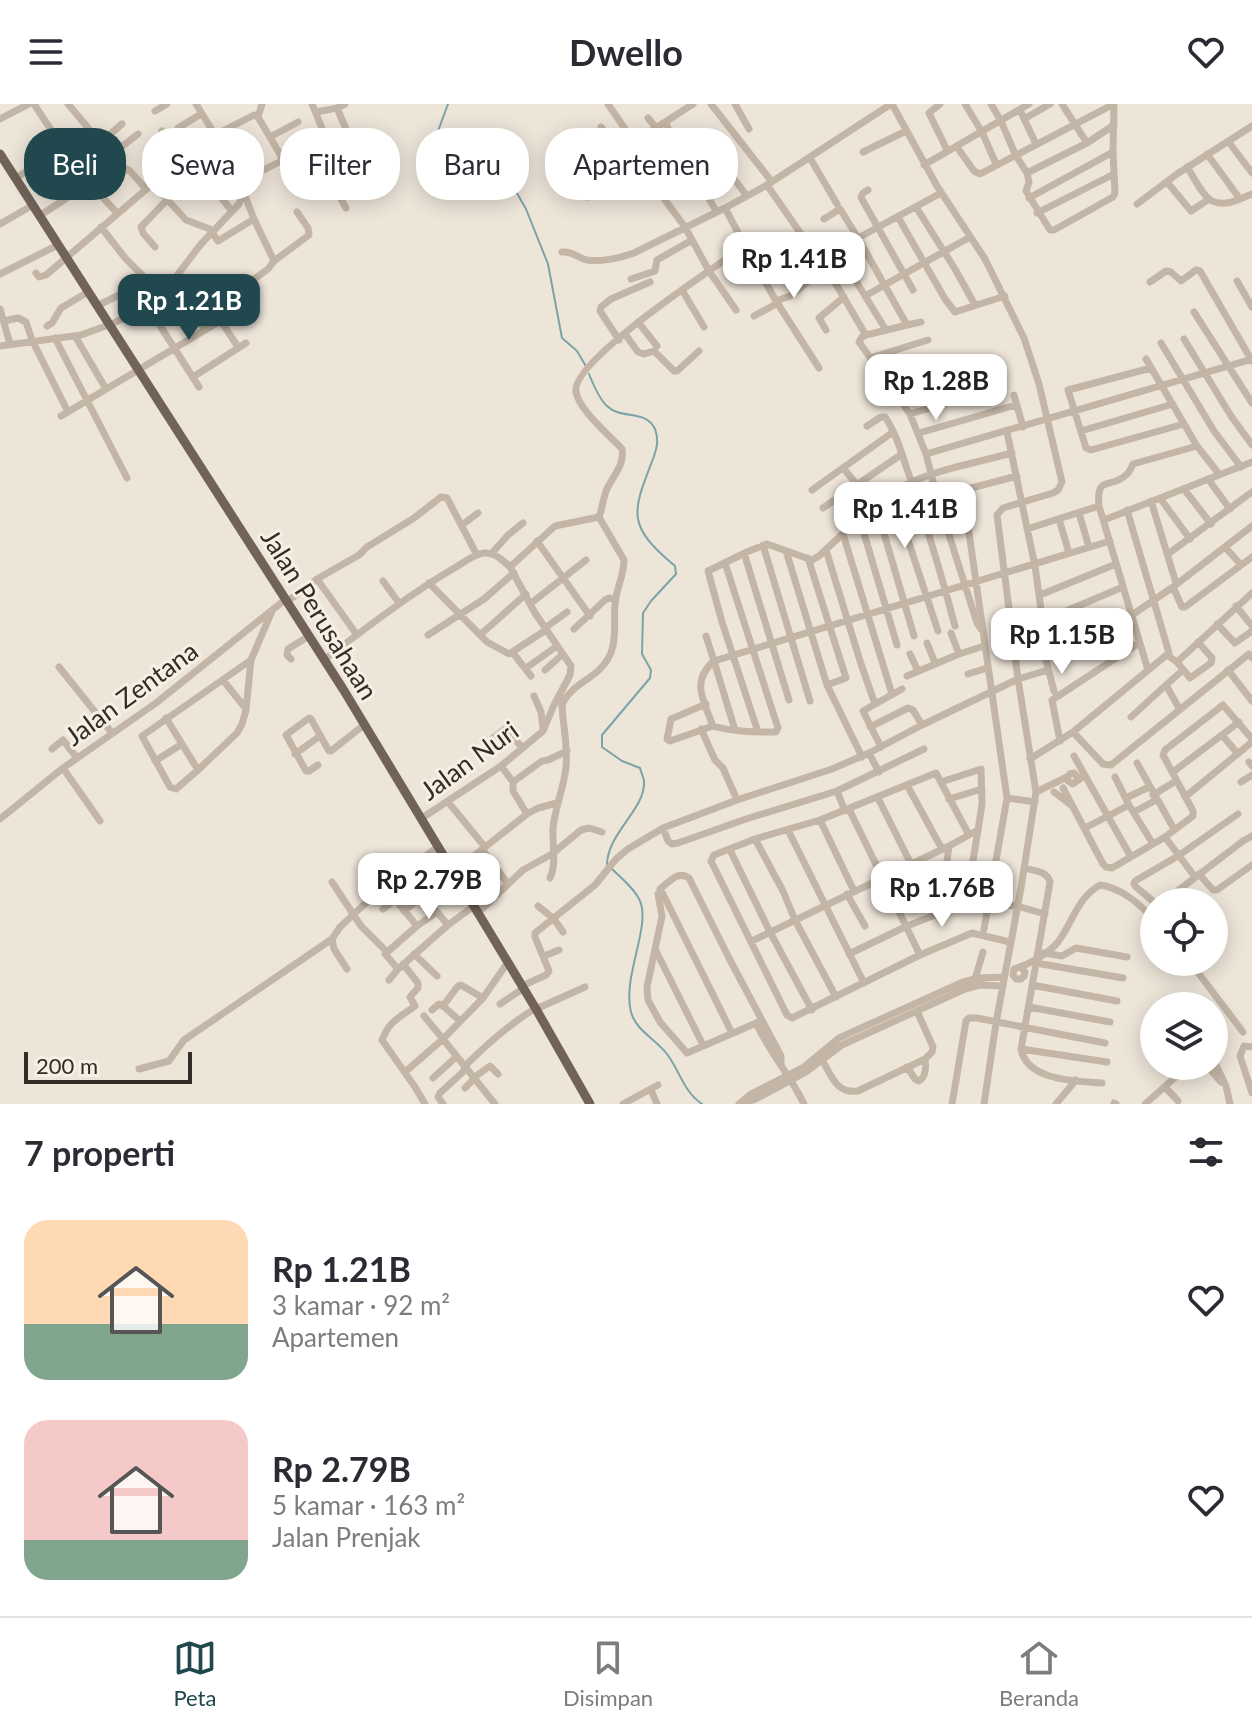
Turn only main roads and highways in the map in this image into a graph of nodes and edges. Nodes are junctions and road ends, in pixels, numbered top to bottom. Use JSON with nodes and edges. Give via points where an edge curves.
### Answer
{"nodes":[{"id":1,"x":2,"y":159,"type":"edge"},
{"id":2,"x":590,"y":1104,"type":"edge"}],
"edges":[{"from":1,"to":2,"type":"main road","name":"Jalan Perusahaan","via":[[287,600]]}]}
